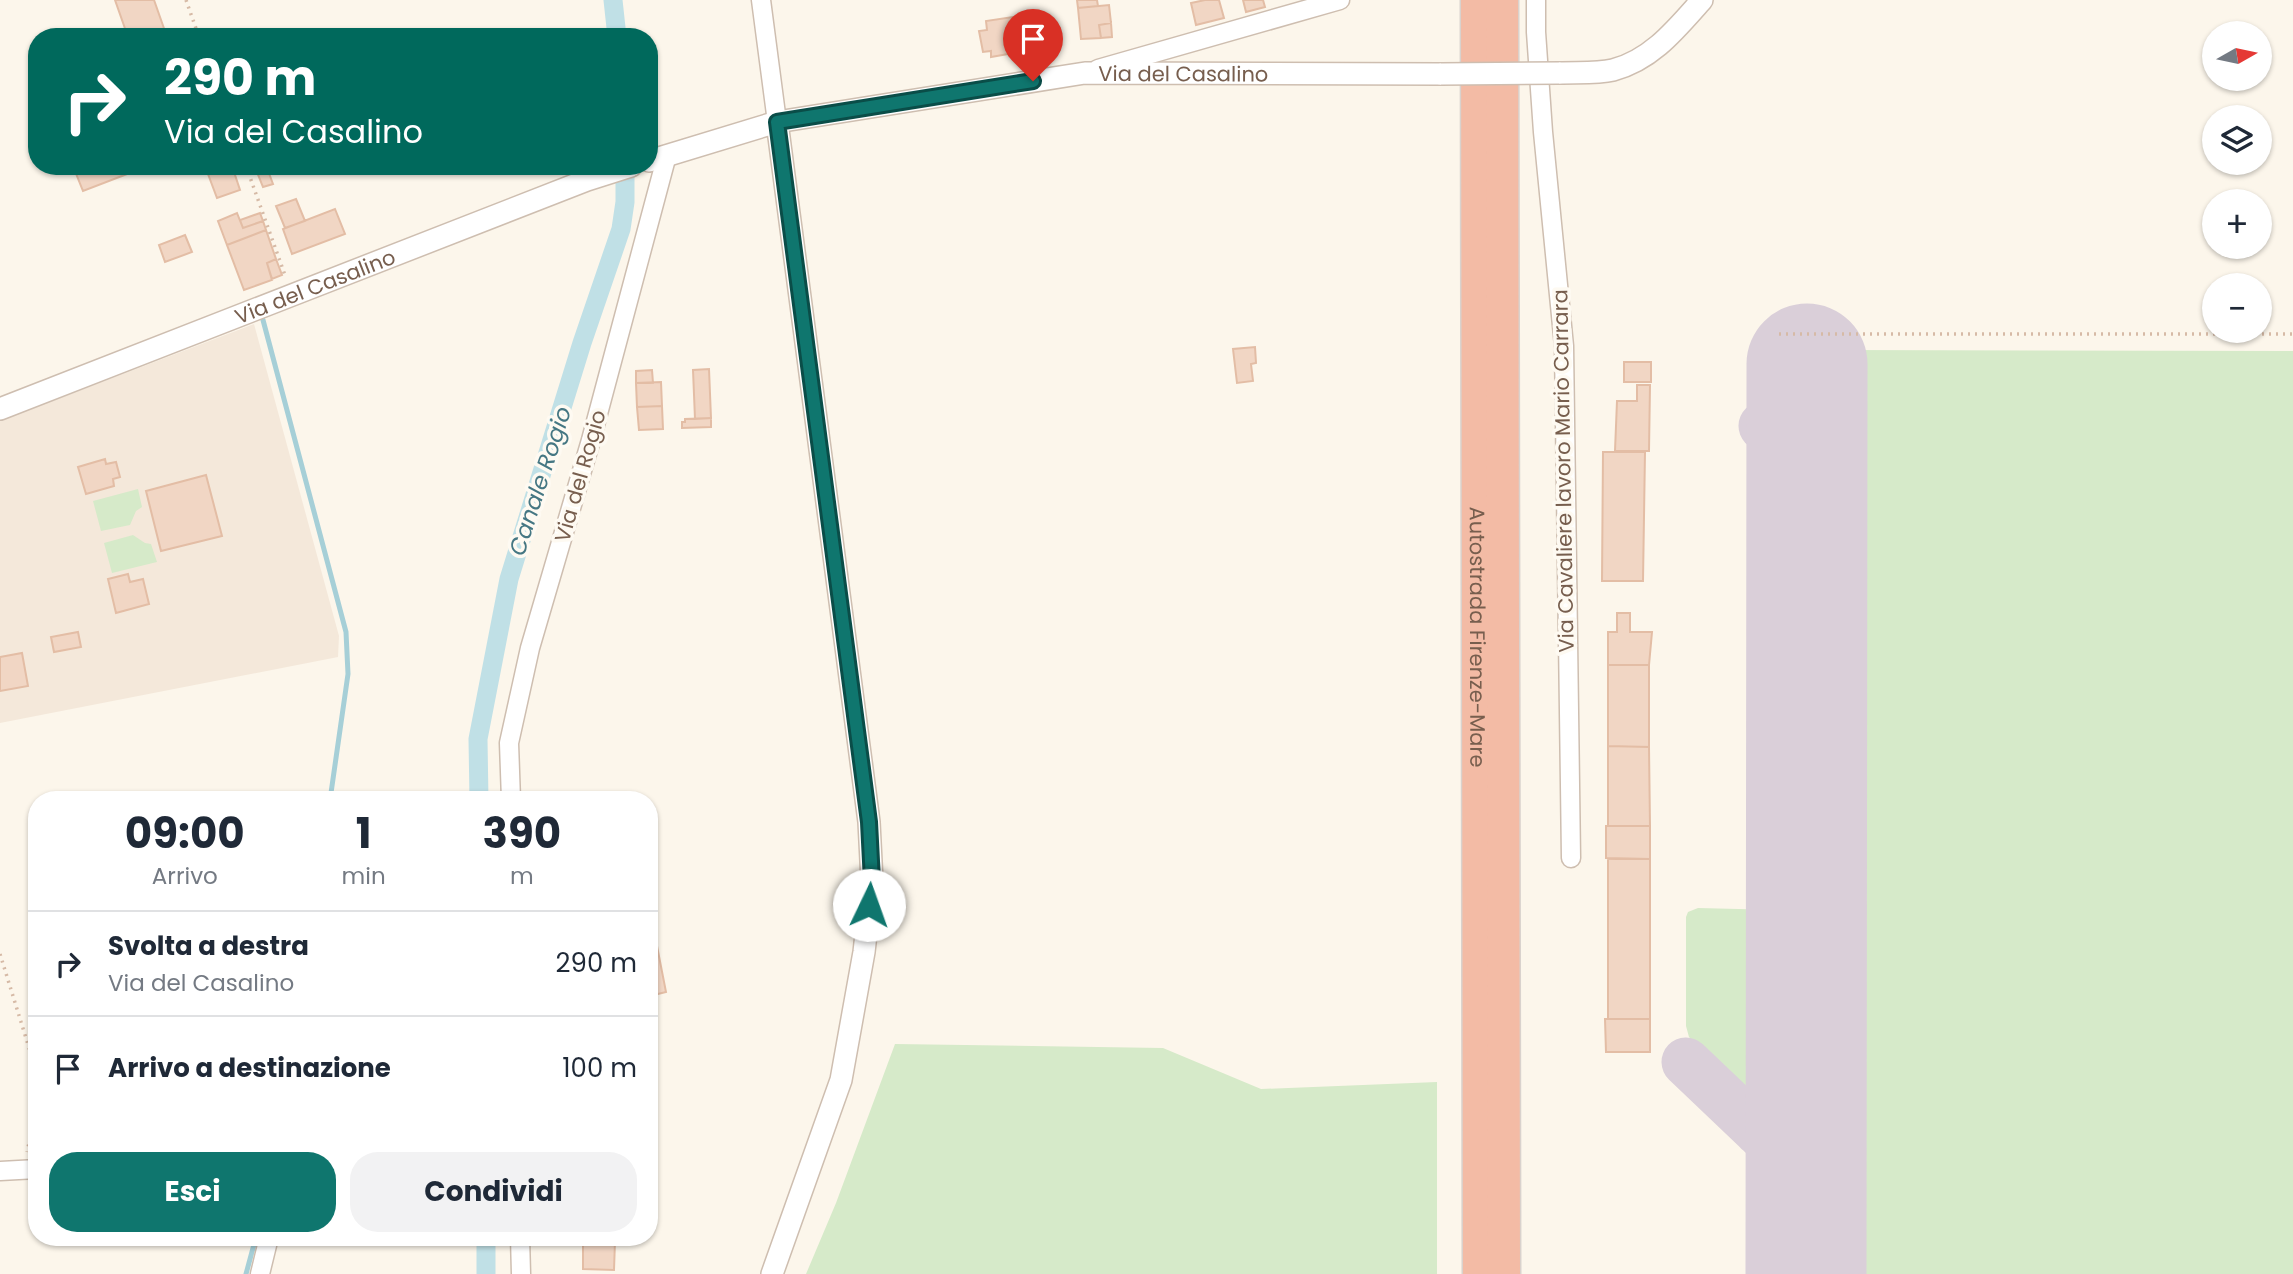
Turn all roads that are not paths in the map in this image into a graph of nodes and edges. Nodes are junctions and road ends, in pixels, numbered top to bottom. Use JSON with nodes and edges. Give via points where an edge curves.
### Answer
{"nodes":[{"id":1,"x":761,"y":0,"type":"edge"},
{"id":2,"x":1340,"y":0,"type":"edge"},
{"id":3,"x":1477,"y":0,"type":"edge"},
{"id":4,"x":1502,"y":0,"type":"edge"},
{"id":5,"x":1536,"y":0,"type":"edge"},
{"id":6,"x":1702,"y":0,"type":"edge"},
{"id":7,"x":1085,"y":72,"type":"junction"},
{"id":8,"x":777,"y":122,"type":"junction"},
{"id":9,"x":658,"y":158,"type":"edge"},
{"id":10,"x":606,"y":175,"type":"edge"},
{"id":11,"x":654,"y":175,"type":"edge"},
{"id":12,"x":0,"y":409,"type":"edge"},
{"id":13,"x":511,"y":791,"type":"edge"},
{"id":14,"x":1571,"y":858,"type":"dead end"},
{"id":15,"x":28,"y":1169,"type":"edge"},
{"id":16,"x":0,"y":1171,"type":"edge"},
{"id":17,"x":268,"y":1246,"type":"edge"},
{"id":18,"x":520,"y":1246,"type":"edge"},
{"id":19,"x":260,"y":1274,"type":"edge"},
{"id":20,"x":521,"y":1274,"type":"edge"},
{"id":21,"x":772,"y":1274,"type":"edge"},
{"id":22,"x":1479,"y":1274,"type":"edge"},
{"id":23,"x":1504,"y":1274,"type":"edge"}],
"edges":[{"from":1,"to":8,"type":"street"},
{"from":2,"to":7,"type":"street"},
{"from":3,"to":22,"type":"highway","name":"Autostrada Firenze-Mare"},
{"from":4,"to":23,"type":"highway","name":"Autostrada Firenze-Mare"},
{"from":5,"to":14,"type":"street","name":"Via Cavaliere lavoro Mario Carrara","via":[[1543,132],[1564,333]]},
{"from":6,"to":7,"type":"street","name":"Via del Casalino","bridge":true,"via":[[1667,40],[1636,62],[1611,71]]},
{"from":7,"to":8,"type":"street","name":"Via del Casalino"},
{"from":8,"to":9,"type":"street","name":"Via del Casalino"},
{"from":8,"to":21,"type":"street","via":[[869,822],[872,881],[841,1080]]},
{"from":10,"to":12,"type":"street","name":"Via del Casalino"},
{"from":11,"to":13,"type":"street","name":"Via del Rogio","via":[[591,440],[530,648],[509,743]]},
{"from":15,"to":16,"type":"street"},
{"from":17,"to":19,"type":"street"},
{"from":18,"to":20,"type":"street"}]}
